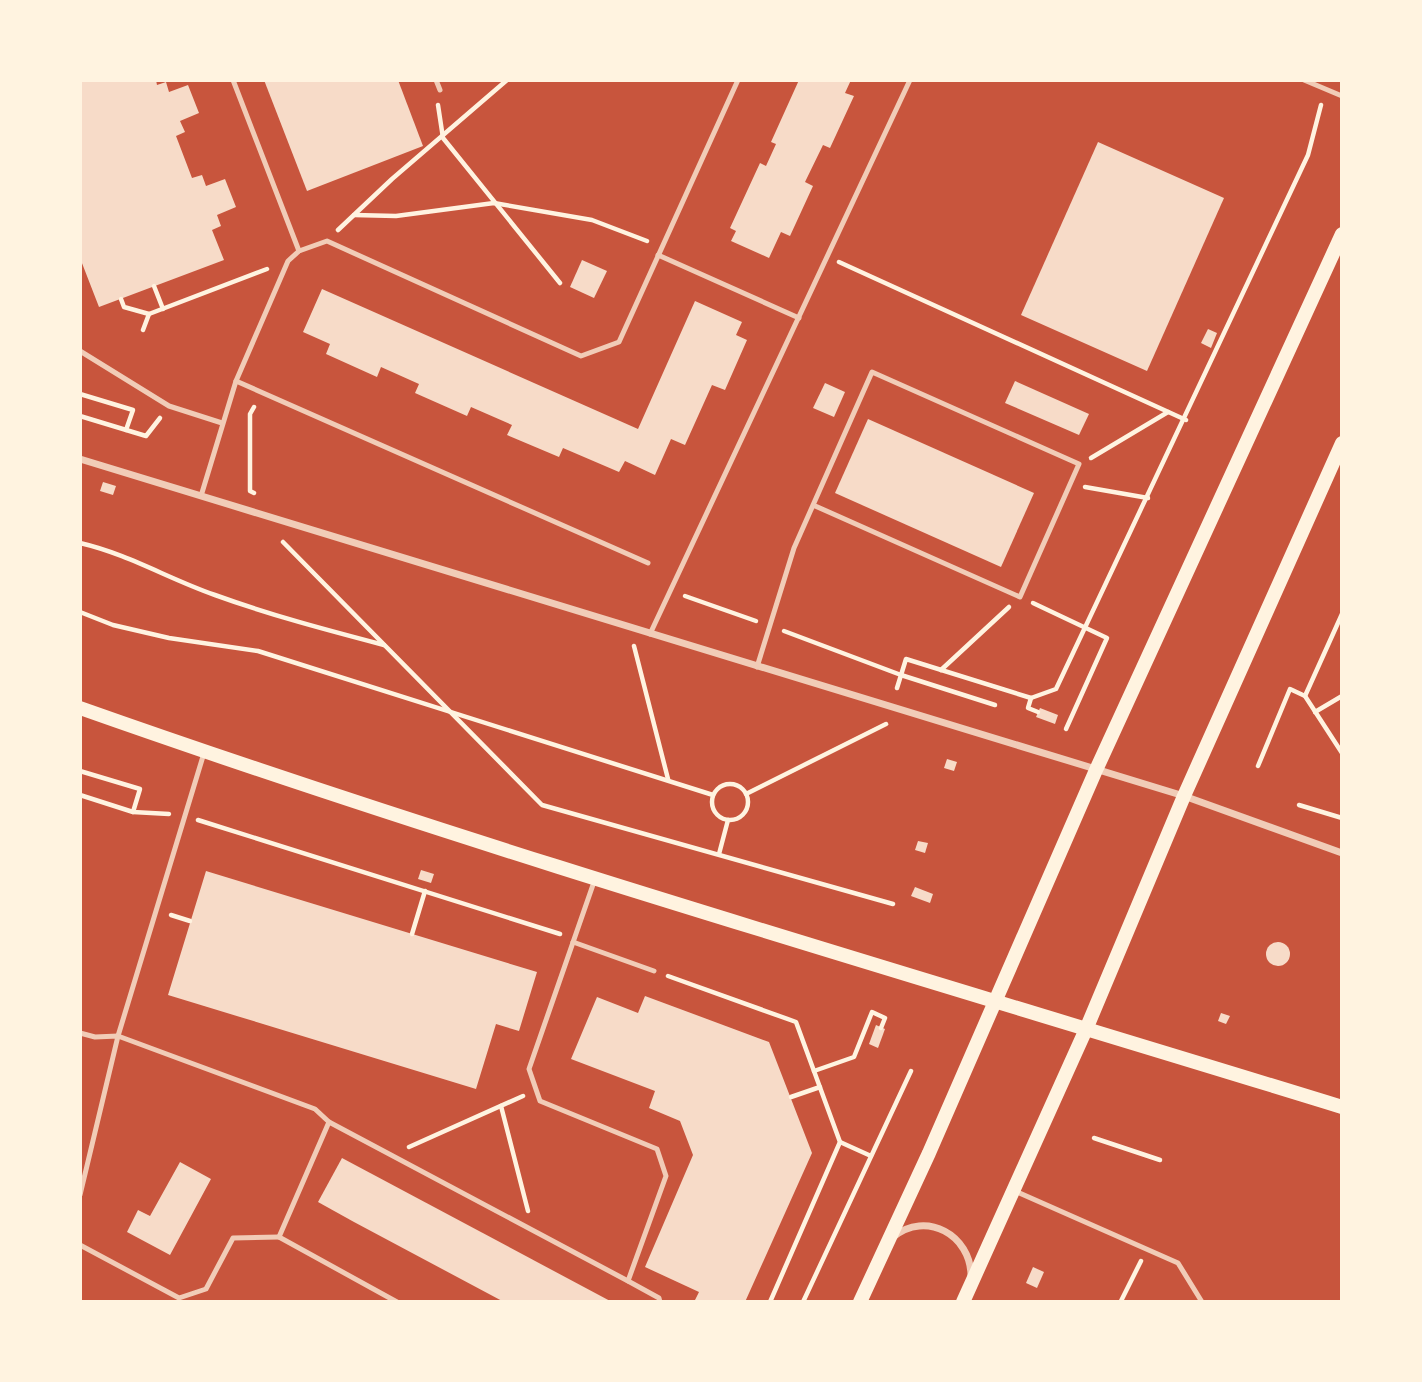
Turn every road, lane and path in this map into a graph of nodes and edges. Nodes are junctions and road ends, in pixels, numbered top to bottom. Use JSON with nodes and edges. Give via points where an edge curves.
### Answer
{"nodes":[{"id":1,"x":233,"y":80,"type":"edge"},
{"id":2,"x":436,"y":80,"type":"edge"},
{"id":3,"x":508,"y":80,"type":"edge"},
{"id":4,"x":738,"y":80,"type":"edge"},
{"id":5,"x":910,"y":80,"type":"edge"},
{"id":6,"x":1304,"y":80,"type":"edge"},
{"id":7,"x":440,"y":89,"type":"joint"},
{"id":8,"x":1325,"y":89,"type":"junction"},
{"id":9,"x":1342,"y":96,"type":"edge"},
{"id":10,"x":443,"y":138,"type":"junction"},
{"id":11,"x":494,"y":203,"type":"junction"},
{"id":12,"x":354,"y":215,"type":"junction"},
{"id":13,"x":1342,"y":234,"type":"edge"},
{"id":14,"x":327,"y":241,"type":"junction"},
{"id":15,"x":1342,"y":242,"type":"edge"},
{"id":16,"x":662,"y":247,"type":"junction"},
{"id":17,"x":299,"y":251,"type":"junction"},
{"id":18,"x":1332,"y":255,"type":"junction"},
{"id":19,"x":658,"y":256,"type":"junction"},
{"id":20,"x":827,"y":256,"type":"junction"},
{"id":21,"x":288,"y":261,"type":"junction"},
{"id":22,"x":560,"y":283,"type":"dead end"},
{"id":23,"x":155,"y":286,"type":"dead end"},
{"id":24,"x":121,"y":299,"type":"dead end"},
{"id":25,"x":163,"y":309,"type":"junction"},
{"id":26,"x":149,"y":314,"type":"junction"},
{"id":27,"x":799,"y":318,"type":"junction"},
{"id":28,"x":144,"y":330,"type":"dead end"},
{"id":29,"x":80,"y":351,"type":"edge"},
{"id":30,"x":236,"y":381,"type":"junction"},
{"id":31,"x":260,"y":392,"type":"junction"},
{"id":32,"x":80,"y":394,"type":"edge"},
{"id":33,"x":169,"y":406,"type":"junction"},
{"id":34,"x":1169,"y":412,"type":"junction"},
{"id":35,"x":80,"y":416,"type":"edge"},
{"id":36,"x":1186,"y":420,"type":"junction"},
{"id":37,"x":222,"y":424,"type":"junction"},
{"id":38,"x":127,"y":430,"type":"junction"},
{"id":39,"x":1342,"y":443,"type":"edge"},
{"id":40,"x":80,"y":459,"type":"edge"},
{"id":41,"x":1079,"y":464,"type":"junction"},
{"id":42,"x":1070,"y":485,"type":"junction"},
{"id":43,"x":261,"y":495,"type":"dead end"},
{"id":44,"x":201,"y":497,"type":"junction"},
{"id":45,"x":1148,"y":498,"type":"junction"},
{"id":46,"x":813,"y":505,"type":"junction"},
{"id":47,"x":283,"y":542,"type":"dead end"},
{"id":48,"x":80,"y":543,"type":"edge"},
{"id":49,"x":649,"y":564,"type":"dead end"},
{"id":50,"x":1020,"y":597,"type":"junction"},
{"id":51,"x":80,"y":612,"type":"edge"},
{"id":52,"x":1342,"y":614,"type":"edge"},
{"id":53,"x":1085,"y":629,"type":"junction"},
{"id":54,"x":650,"y":634,"type":"junction"},
{"id":55,"x":635,"y":642,"type":"dead end"},
{"id":56,"x":386,"y":645,"type":"junction"},
{"id":57,"x":757,"y":667,"type":"junction"},
{"id":58,"x":941,"y":670,"type":"junction"},
{"id":59,"x":901,"y":676,"type":"junction"},
{"id":60,"x":897,"y":688,"type":"dead end"},
{"id":61,"x":1305,"y":696,"type":"junction"},
{"id":62,"x":1342,"y":696,"type":"edge"},
{"id":63,"x":1031,"y":698,"type":"junction"},
{"id":64,"x":995,"y":705,"type":"dead end"},
{"id":65,"x":80,"y":708,"type":"edge"},
{"id":66,"x":448,"y":709,"type":"junction"},
{"id":67,"x":1038,"y":712,"type":"dead end"},
{"id":68,"x":1315,"y":712,"type":"junction"},
{"id":69,"x":886,"y":724,"type":"dead end"},
{"id":70,"x":1066,"y":729,"type":"dead end"},
{"id":71,"x":205,"y":752,"type":"junction"},
{"id":72,"x":1342,"y":753,"type":"edge"},
{"id":73,"x":1258,"y":766,"type":"dead end"},
{"id":74,"x":1096,"y":770,"type":"junction"},
{"id":75,"x":80,"y":771,"type":"edge"},
{"id":76,"x":668,"y":780,"type":"junction"},
{"id":77,"x":746,"y":794,"type":"junction"},
{"id":78,"x":80,"y":795,"type":"edge"},
{"id":79,"x":713,"y":795,"type":"junction"},
{"id":80,"x":1184,"y":796,"type":"junction"},
{"id":81,"x":1299,"y":805,"type":"dead end"},
{"id":82,"x":133,"y":811,"type":"junction"},
{"id":83,"x":185,"y":816,"type":"junction"},
{"id":84,"x":1342,"y":818,"type":"edge"},
{"id":85,"x":727,"y":820,"type":"junction"},
{"id":86,"x":1342,"y":853,"type":"edge"},
{"id":87,"x":719,"y":854,"type":"junction"},
{"id":88,"x":595,"y":879,"type":"junction"},
{"id":89,"x":425,"y":891,"type":"junction"},
{"id":90,"x":893,"y":904,"type":"dead end"},
{"id":91,"x":412,"y":934,"type":"dead end"},
{"id":92,"x":573,"y":942,"type":"junction"},
{"id":93,"x":654,"y":971,"type":"joint"},
{"id":94,"x":996,"y":999,"type":"junction"},
{"id":95,"x":1087,"y":1027,"type":"junction"},
{"id":96,"x":881,"y":1028,"type":"dead end"},
{"id":97,"x":80,"y":1033,"type":"edge"},
{"id":98,"x":118,"y":1036,"type":"junction"},
{"id":99,"x":814,"y":1071,"type":"junction"},
{"id":100,"x":911,"y":1071,"type":"dead end"},
{"id":101,"x":820,"y":1087,"type":"junction"},
{"id":102,"x":537,"y":1090,"type":"junction"},
{"id":103,"x":791,"y":1097,"type":"dead end"},
{"id":104,"x":501,"y":1106,"type":"junction"},
{"id":105,"x":1342,"y":1107,"type":"edge"},
{"id":106,"x":329,"y":1122,"type":"junction"},
{"id":107,"x":1094,"y":1138,"type":"dead end"},
{"id":108,"x":840,"y":1142,"type":"junction"},
{"id":109,"x":391,"y":1155,"type":"junction"},
{"id":110,"x":871,"y":1156,"type":"junction"},
{"id":111,"x":1160,"y":1160,"type":"dead end"},
{"id":112,"x":1014,"y":1190,"type":"junction"},
{"id":113,"x":80,"y":1195,"type":"edge"},
{"id":114,"x":533,"y":1231,"type":"junction"},
{"id":115,"x":279,"y":1237,"type":"junction"},
{"id":116,"x":80,"y":1245,"type":"edge"},
{"id":117,"x":884,"y":1247,"type":"junction"},
{"id":118,"x":1148,"y":1247,"type":"junction"},
{"id":119,"x":628,"y":1281,"type":"junction"},
{"id":120,"x":970,"y":1287,"type":"junction"},
{"id":121,"x":397,"y":1301,"type":"edge"},
{"id":122,"x":660,"y":1301,"type":"edge"},
{"id":123,"x":770,"y":1301,"type":"edge"},
{"id":124,"x":803,"y":1301,"type":"edge"},
{"id":125,"x":860,"y":1301,"type":"edge"},
{"id":126,"x":963,"y":1301,"type":"edge"},
{"id":127,"x":1121,"y":1301,"type":"edge"},
{"id":128,"x":1202,"y":1301,"type":"edge"}],
"edges":[{"from":1,"to":17,"type":"lane"},
{"from":2,"to":7,"type":"lane"},
{"from":3,"to":10,"type":"path"},
{"from":4,"to":16,"type":"lane"},
{"from":5,"to":20,"type":"lane"},
{"from":6,"to":8,"type":"lane"},
{"from":7,"to":10,"type":"path","via":[[437,114]]},
{"from":8,"to":9,"type":"lane"},
{"from":8,"to":36,"type":"path","via":[[1308,155]]},
{"from":10,"to":11,"type":"path"},
{"from":10,"to":12,"type":"path"},
{"from":11,"to":12,"type":"path","via":[[396,216]]},
{"from":11,"to":16,"type":"path","via":[[592,220]]},
{"from":11,"to":22,"type":"path"},
{"from":12,"to":14,"type":"path"},
{"from":13,"to":18,"type":"main road"},
{"from":14,"to":17,"type":"lane"},
{"from":14,"to":19,"type":"lane","via":[[581,356],[619,342]]},
{"from":15,"to":18,"type":"street"},
{"from":16,"to":19,"type":"lane"},
{"from":17,"to":21,"type":"lane"},
{"from":18,"to":74,"type":"main road"},
{"from":19,"to":27,"type":"lane"},
{"from":20,"to":27,"type":"lane"},
{"from":20,"to":34,"type":"path"},
{"from":21,"to":25,"type":"path"},
{"from":21,"to":30,"type":"lane"},
{"from":23,"to":25,"type":"path"},
{"from":24,"to":26,"type":"path","via":[[124,307]]},
{"from":25,"to":26,"type":"path"},
{"from":26,"to":28,"type":"path"},
{"from":27,"to":54,"type":"lane"},
{"from":29,"to":33,"type":"lane"},
{"from":30,"to":31,"type":"lane"},
{"from":30,"to":37,"type":"lane"},
{"from":31,"to":43,"type":"path","via":[[250,414],[250,491]]},
{"from":31,"to":49,"type":"lane"},
{"from":32,"to":38,"type":"path","via":[[133,410]]},
{"from":33,"to":37,"type":"lane"},
{"from":33,"to":38,"type":"path","via":[[146,436]]},
{"from":34,"to":36,"type":"path"},
{"from":34,"to":41,"type":"path"},
{"from":35,"to":38,"type":"path"},
{"from":36,"to":45,"type":"path"},
{"from":37,"to":44,"type":"lane"},
{"from":39,"to":80,"type":"main road"},
{"from":40,"to":44,"type":"street"},
{"from":41,"to":42,"type":"lane"},
{"from":41,"to":46,"type":"lane","via":[[873,372]]},
{"from":42,"to":45,"type":"path"},
{"from":42,"to":50,"type":"lane"},
{"from":44,"to":54,"type":"street"},
{"from":45,"to":53,"type":"path"},
{"from":46,"to":50,"type":"lane"},
{"from":46,"to":57,"type":"lane","via":[[794,548]]},
{"from":47,"to":56,"type":"path"},
{"from":48,"to":56,"type":"path","via":[[115,551],[225,599]]},
{"from":50,"to":53,"type":"path"},
{"from":50,"to":58,"type":"path"},
{"from":51,"to":66,"type":"path","via":[[169,638],[258,651]]},
{"from":52,"to":61,"type":"path"},
{"from":53,"to":63,"type":"path","via":[[1056,689]]},
{"from":53,"to":70,"type":"path","via":[[1107,638]]},
{"from":54,"to":57,"type":"street"},
{"from":55,"to":76,"type":"path","via":[[632,649]]},
{"from":56,"to":66,"type":"path"},
{"from":57,"to":74,"type":"street"},
{"from":58,"to":59,"type":"path","via":[[906,659]]},
{"from":58,"to":63,"type":"path"},
{"from":59,"to":60,"type":"path"},
{"from":59,"to":64,"type":"path"},
{"from":61,"to":68,"type":"path"},
{"from":61,"to":73,"type":"path","via":[[1290,690]]},
{"from":62,"to":68,"type":"path"},
{"from":63,"to":67,"type":"path","via":[[1028,708]]},
{"from":65,"to":71,"type":"main road"},
{"from":66,"to":76,"type":"path"},
{"from":66,"to":87,"type":"path","via":[[542,805]]},
{"from":68,"to":72,"type":"path"},
{"from":69,"to":77,"type":"path"},
{"from":71,"to":83,"type":"lane"},
{"from":71,"to":88,"type":"main road"},
{"from":74,"to":80,"type":"street"},
{"from":74,"to":94,"type":"main road"},
{"from":75,"to":82,"type":"path","via":[[140,789]]},
{"from":76,"to":79,"type":"path"},
{"from":77,"to":79,"type":"path","via":[[729,783]]},
{"from":77,"to":85,"type":"path","via":[[745,813]]},
{"from":78,"to":82,"type":"path"},
{"from":79,"to":85,"type":"path","via":[[712,807]]},
{"from":80,"to":86,"type":"street"},
{"from":80,"to":95,"type":"main road"},
{"from":81,"to":84,"type":"path"},
{"from":82,"to":83,"type":"path"},
{"from":83,"to":89,"type":"path"},
{"from":83,"to":98,"type":"lane"},
{"from":85,"to":87,"type":"path"},
{"from":87,"to":90,"type":"path"},
{"from":88,"to":92,"type":"lane"},
{"from":88,"to":94,"type":"main road"},
{"from":89,"to":91,"type":"path"},
{"from":89,"to":92,"type":"path","via":[[558,933]]},
{"from":92,"to":93,"type":"lane"},
{"from":92,"to":102,"type":"lane","via":[[529,1069]]},
{"from":93,"to":99,"type":"path","via":[[796,1022]]},
{"from":94,"to":95,"type":"main road"},
{"from":94,"to":117,"type":"main road"},
{"from":95,"to":105,"type":"main road"},
{"from":95,"to":112,"type":"main road"},
{"from":96,"to":99,"type":"path","via":[[885,1018],[872,1013],[854,1057]]},
{"from":97,"to":98,"type":"lane"},
{"from":98,"to":106,"type":"lane","via":[[315,1109]]},
{"from":98,"to":113,"type":"lane"},
{"from":99,"to":101,"type":"path"},
{"from":100,"to":110,"type":"path"},
{"from":101,"to":103,"type":"path"},
{"from":101,"to":108,"type":"path"},
{"from":102,"to":104,"type":"path"},
{"from":102,"to":119,"type":"lane","via":[[540,1101],[657,1149],[666,1176]]},
{"from":104,"to":109,"type":"path"},
{"from":104,"to":114,"type":"path"},
{"from":106,"to":109,"type":"lane"},
{"from":106,"to":115,"type":"lane"},
{"from":107,"to":111,"type":"path"},
{"from":108,"to":110,"type":"path"},
{"from":108,"to":123,"type":"path"},
{"from":109,"to":114,"type":"lane"},
{"from":110,"to":124,"type":"path"},
{"from":112,"to":118,"type":"lane"},
{"from":112,"to":120,"type":"main road"},
{"from":114,"to":119,"type":"lane"},
{"from":115,"to":116,"type":"lane","via":[[233,1238],[206,1289],[179,1298]]},
{"from":115,"to":121,"type":"lane"},
{"from":117,"to":120,"type":"street","via":[[912,1227],[944,1230],[967,1253]]},
{"from":117,"to":125,"type":"main road"},
{"from":118,"to":127,"type":"path"},
{"from":118,"to":128,"type":"lane","via":[[1178,1263]]},
{"from":119,"to":122,"type":"lane"},
{"from":120,"to":126,"type":"main road"}]}
